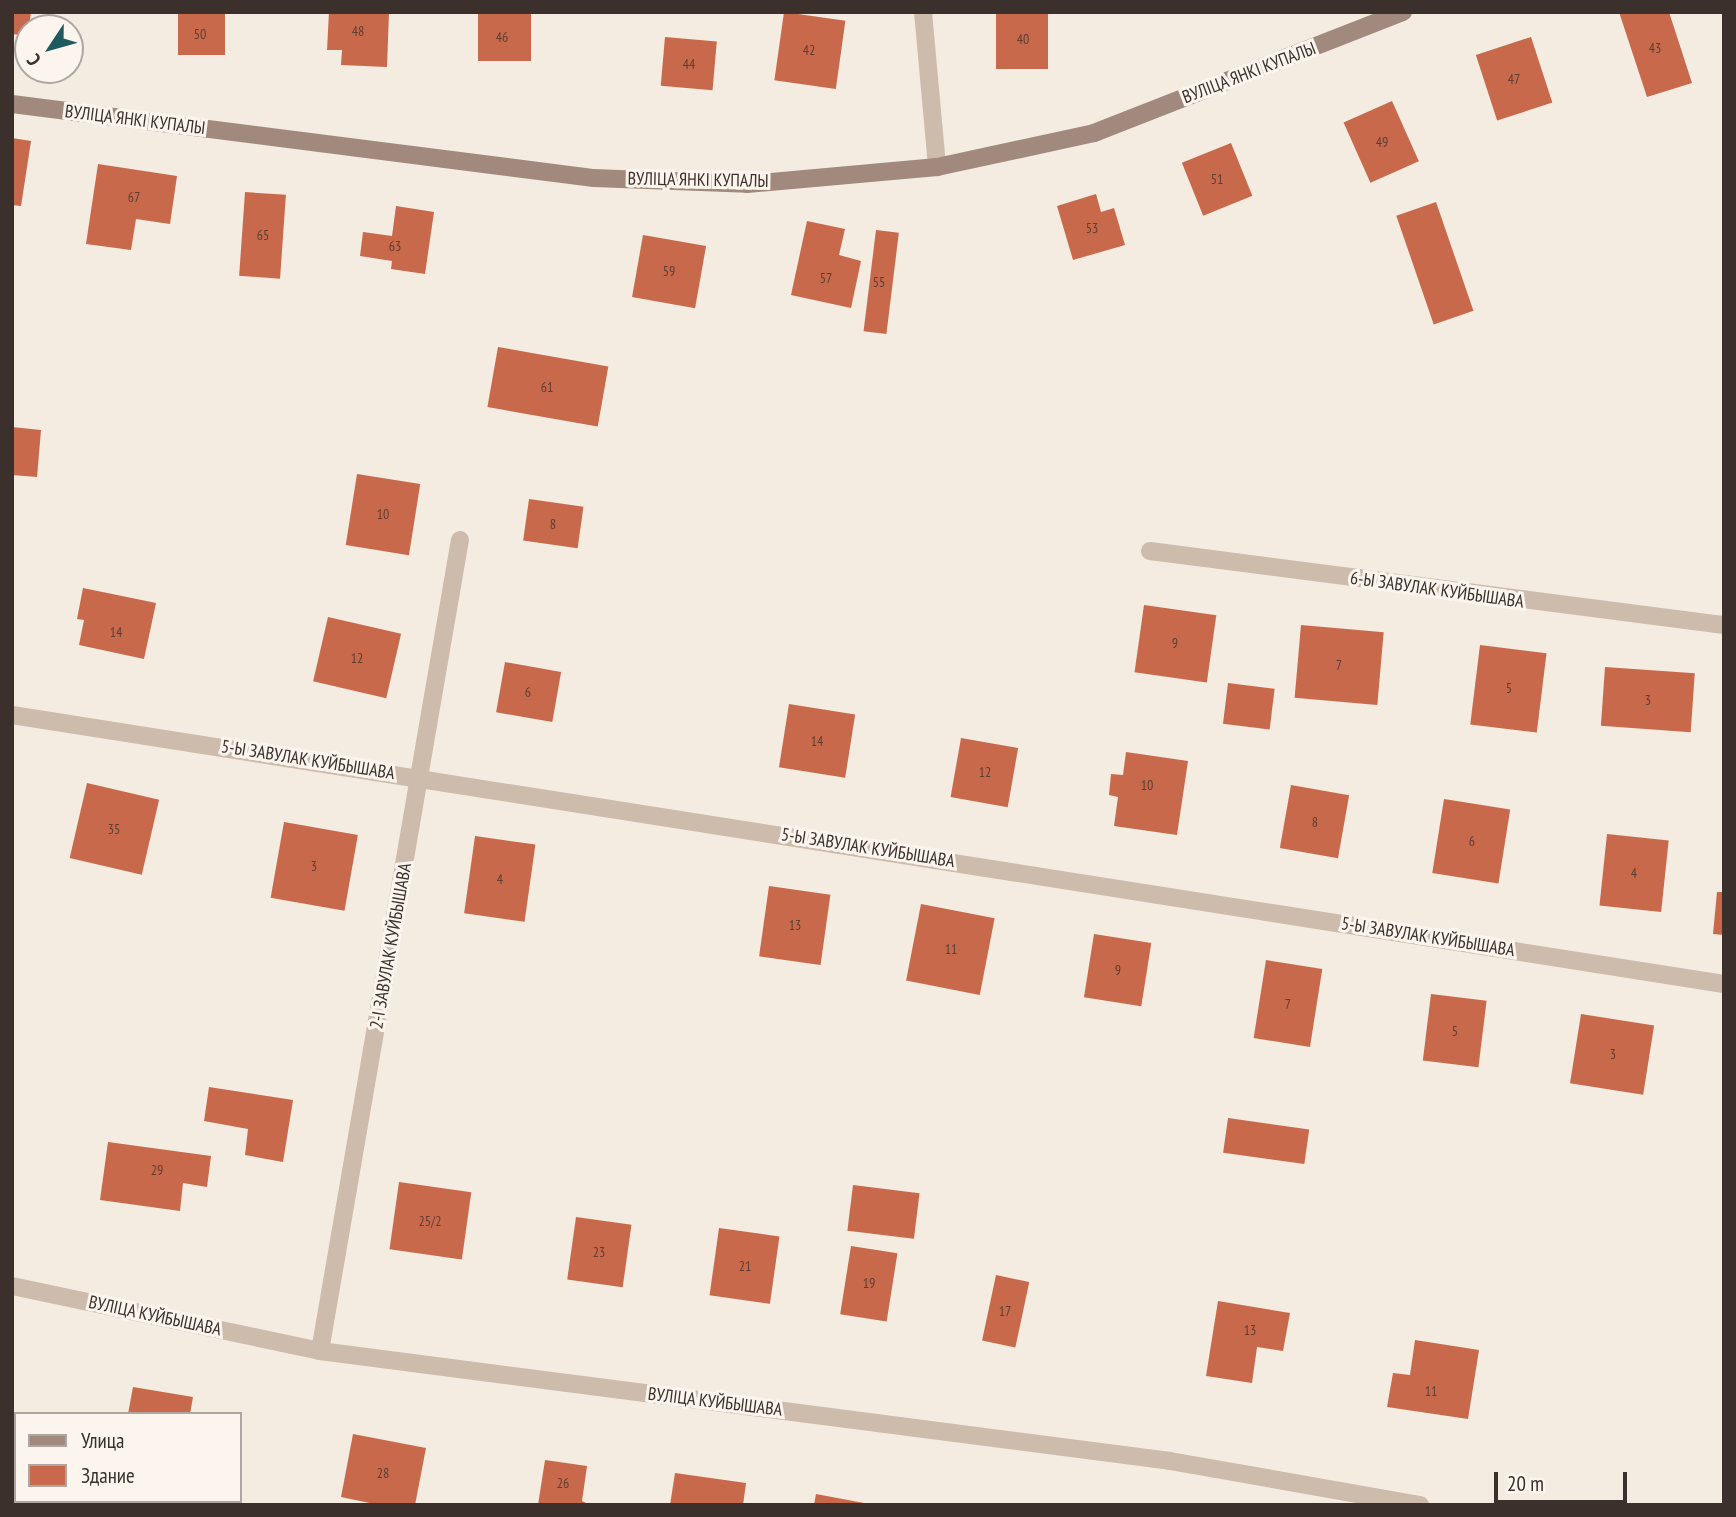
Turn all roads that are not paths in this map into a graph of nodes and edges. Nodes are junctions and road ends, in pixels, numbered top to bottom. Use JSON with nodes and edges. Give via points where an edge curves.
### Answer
{"nodes":[{"id":1,"x":923,"y":12,"type":"edge"},
{"id":2,"x":1403,"y":12,"type":"edge"},
{"id":3,"x":12,"y":104,"type":"edge"},
{"id":4,"x":937,"y":167,"type":"junction"},
{"id":5,"x":460,"y":540,"type":"dead end"},
{"id":6,"x":1150,"y":551,"type":"dead end"},
{"id":7,"x":1724,"y":625,"type":"edge"},
{"id":8,"x":12,"y":715,"type":"edge"},
{"id":9,"x":421,"y":777,"type":"junction"},
{"id":10,"x":1724,"y":984,"type":"edge"},
{"id":11,"x":12,"y":1286,"type":"edge"},
{"id":12,"x":320,"y":1351,"type":"junction"},
{"id":13,"x":1420,"y":1505,"type":"edge"}],
"edges":[{"from":1,"to":4,"type":"street"},
{"from":2,"to":4,"type":"street","name":"ВУЛІЦА ЯНКІ КУПАЛЫ","via":[[1094,133]]},
{"from":3,"to":4,"type":"street","name":"ВУЛІЦА ЯНКІ КУПАЛЫ","via":[[594,178],[747,184]]},
{"from":5,"to":9,"type":"street","name":"2-І ЗАВУЛАК КУЙБЫШАВА"},
{"from":6,"to":7,"type":"street","name":"6-Ы ЗАВУЛАК КУЙБЫШАВА"},
{"from":8,"to":9,"type":"street","name":"5-Ы ЗАВУЛАК КУЙБЫШАВА"},
{"from":9,"to":10,"type":"street","name":"5-Ы ЗАВУЛАК КУЙБЫШАВА"},
{"from":9,"to":12,"type":"street","name":"2-І ЗАВУЛАК КУЙБЫШАВА"},
{"from":11,"to":12,"type":"street","name":"ВУЛІЦА КУЙБЫШАВА"},
{"from":12,"to":13,"type":"street","name":"ВУЛІЦА КУЙБЫШАВА","via":[[1171,1461]]}]}
